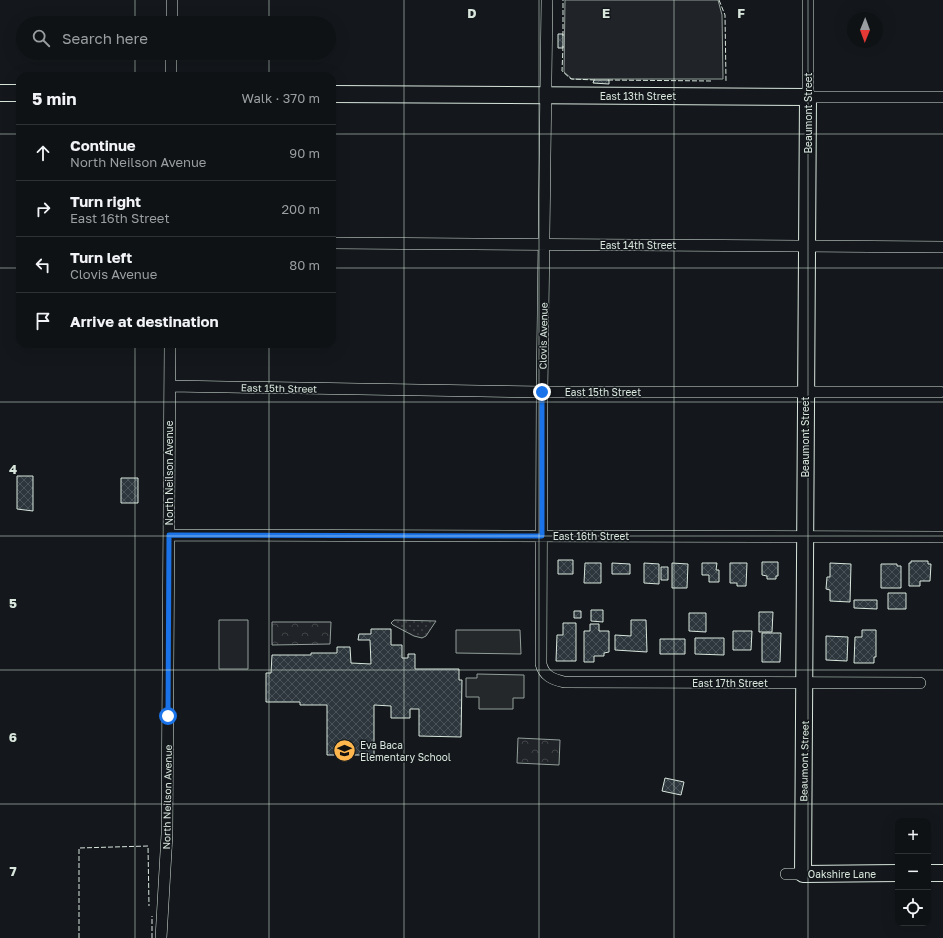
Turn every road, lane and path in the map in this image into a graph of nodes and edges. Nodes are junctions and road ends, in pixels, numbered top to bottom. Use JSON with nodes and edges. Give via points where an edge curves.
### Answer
{"nodes":[{"id":1,"x":172,"y":0,"type":"edge"},
{"id":2,"x":547,"y":0,"type":"edge"},
{"id":3,"x":808,"y":0,"type":"edge"},
{"id":4,"x":172,"y":16,"type":"edge"},
{"id":5,"x":171,"y":60,"type":"edge"},
{"id":6,"x":171,"y":72,"type":"edge"},
{"id":7,"x":0,"y":93,"type":"edge"},
{"id":8,"x":16,"y":93,"type":"edge"},
{"id":9,"x":336,"y":94,"type":"edge"},
{"id":10,"x":547,"y":95,"type":"junction"},
{"id":11,"x":808,"y":97,"type":"junction"},
{"id":12,"x":943,"y":97,"type":"edge"},
{"id":13,"x":336,"y":243,"type":"edge"},
{"id":14,"x":545,"y":244,"type":"junction"},
{"id":15,"x":807,"y":245,"type":"junction"},
{"id":16,"x":943,"y":247,"type":"edge"},
{"id":17,"x":170,"y":348,"type":"edge"},
{"id":18,"x":170,"y":386,"type":"junction"},
{"id":19,"x":542,"y":392,"type":"junction"},
{"id":20,"x":806,"y":392,"type":"junction"},
{"id":21,"x":940,"y":392,"type":"dead end"},
{"id":22,"x":169,"y":535,"type":"junction"},
{"id":23,"x":542,"y":536,"type":"junction"},
{"id":24,"x":804,"y":536,"type":"junction"},
{"id":25,"x":941,"y":537,"type":"dead end"},
{"id":26,"x":543,"y":672,"type":"joint"},
{"id":27,"x":920,"y":683,"type":"dead end"},
{"id":28,"x":804,"y":684,"type":"junction"},
{"id":29,"x":931,"y":873,"type":"edge"},
{"id":30,"x":943,"y":873,"type":"edge"},
{"id":31,"x":786,"y":874,"type":"dead end"},
{"id":32,"x":803,"y":874,"type":"junction"},
{"id":33,"x":895,"y":874,"type":"edge"},
{"id":34,"x":161,"y":938,"type":"edge"}],
"edges":[{"from":1,"to":4,"type":"street"},
{"from":2,"to":10,"type":"street","name":"Clovis Avenue"},
{"from":3,"to":11,"type":"street","name":"Beaumont Street"},
{"from":5,"to":6,"type":"street"},
{"from":7,"to":8,"type":"street"},
{"from":9,"to":10,"type":"street","name":"East 13th Street"},
{"from":10,"to":11,"type":"street","name":"East 13th Street"},
{"from":10,"to":14,"type":"street","name":"Clovis Avenue"},
{"from":11,"to":12,"type":"street","name":"East 13th Street"},
{"from":11,"to":15,"type":"street","name":"Beaumont Street"},
{"from":13,"to":14,"type":"street","name":"East 14th Street"},
{"from":14,"to":15,"type":"street","name":"East 14th Street"},
{"from":14,"to":19,"type":"street","name":"Clovis Avenue"},
{"from":15,"to":16,"type":"street","name":"East 14th Street"},
{"from":15,"to":20,"type":"street","name":"Beaumont Street"},
{"from":17,"to":18,"type":"street","name":"North Neilson Avenue"},
{"from":18,"to":19,"type":"street","name":"East 15th Street"},
{"from":18,"to":22,"type":"street","name":"North Neilson Avenue"},
{"from":19,"to":20,"type":"street","name":"East 15th Street"},
{"from":19,"to":23,"type":"street","name":"Clovis Avenue"},
{"from":20,"to":21,"type":"street","name":"East 15th Street"},
{"from":20,"to":24,"type":"street","name":"Beaumont Street"},
{"from":22,"to":23,"type":"street","name":"East 16th Street"},
{"from":22,"to":34,"type":"street","name":"North Neilson Avenue","via":[[167,834]]},
{"from":23,"to":24,"type":"street","name":"East 16th Street"},
{"from":23,"to":26,"type":"street","name":"Clovis Avenue"},
{"from":24,"to":25,"type":"street","name":"East 16th Street"},
{"from":24,"to":28,"type":"street","name":"Beaumont Street"},
{"from":26,"to":28,"type":"street","name":"East 17th Street","via":[[553,680],[564,682]]},
{"from":27,"to":28,"type":"street","name":"East 17th Street"},
{"from":28,"to":32,"type":"street","name":"Beaumont Street"},
{"from":29,"to":30,"type":"street"},
{"from":31,"to":32,"type":"street","name":"Oakshire Lane"},
{"from":32,"to":33,"type":"street","name":"Oakshire Lane"}]}
